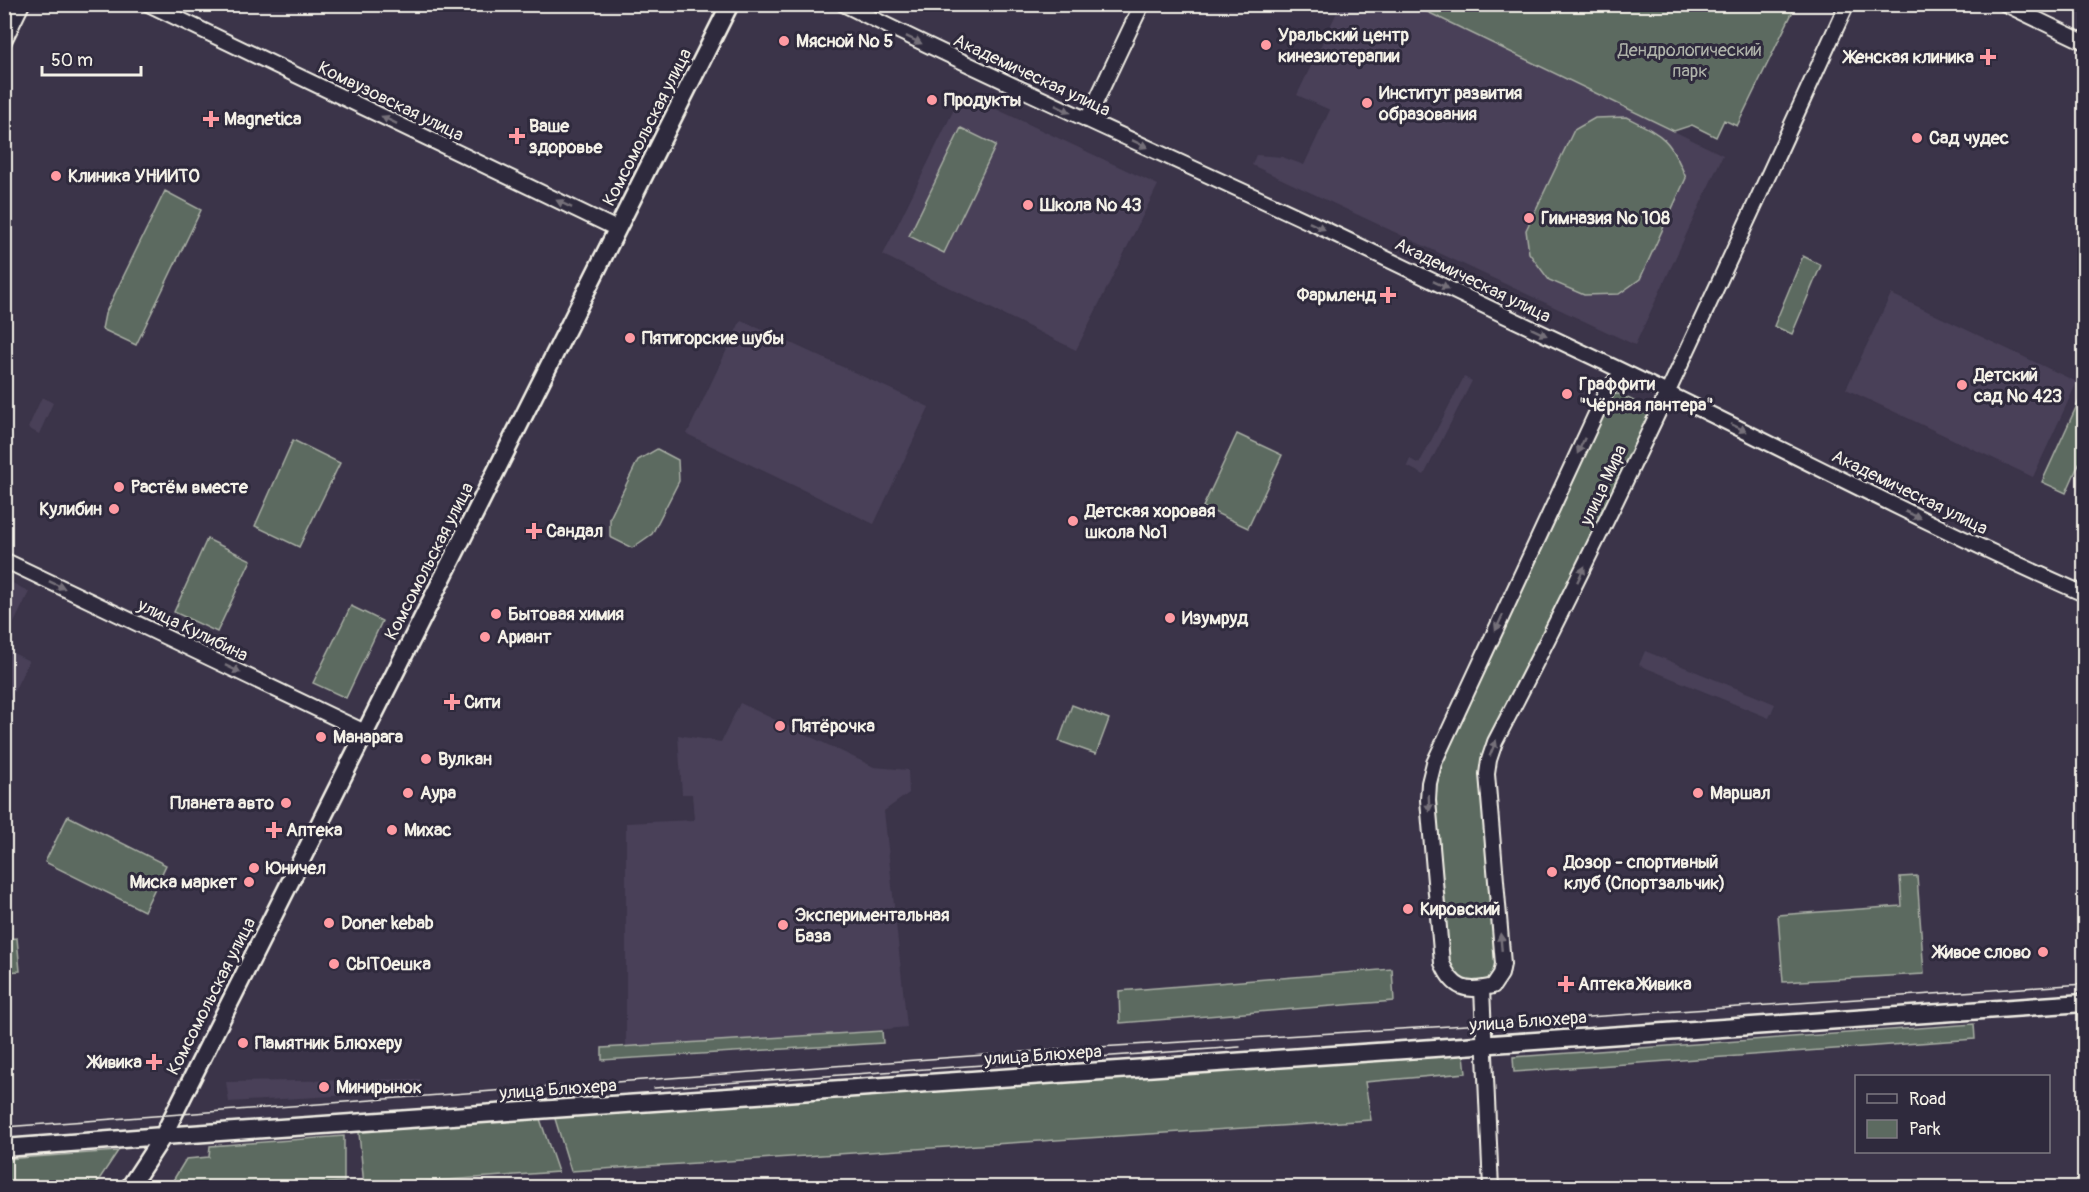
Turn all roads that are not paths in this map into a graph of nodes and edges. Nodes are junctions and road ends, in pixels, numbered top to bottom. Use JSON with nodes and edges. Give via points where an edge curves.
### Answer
{"nodes":[{"id":1,"x":22,"y":4,"type":"edge"},
{"id":2,"x":148,"y":4,"type":"edge"},
{"id":3,"x":730,"y":4,"type":"edge"},
{"id":4,"x":843,"y":4,"type":"edge"},
{"id":5,"x":1142,"y":4,"type":"edge"},
{"id":6,"x":1847,"y":4,"type":"edge"},
{"id":7,"x":2005,"y":4,"type":"edge"},
{"id":8,"x":4,"y":41,"type":"edge"},
{"id":9,"x":2085,"y":42,"type":"edge"},
{"id":10,"x":1087,"y":120,"type":"junction"},
{"id":11,"x":617,"y":229,"type":"junction"},
{"id":12,"x":1641,"y":381,"type":"junction"},
{"id":13,"x":1668,"y":393,"type":"junction"},
{"id":14,"x":4,"y":560,"type":"edge"},
{"id":15,"x":2085,"y":594,"type":"edge"},
{"id":16,"x":365,"y":732,"type":"junction"},
{"id":17,"x":1482,"y":989,"type":"junction"},
{"id":18,"x":2085,"y":1003,"type":"edge"},
{"id":19,"x":1484,"y":1044,"type":"junction"},
{"id":20,"x":164,"y":1136,"type":"junction"},
{"id":21,"x":4,"y":1148,"type":"edge"},
{"id":22,"x":129,"y":1188,"type":"edge"},
{"id":23,"x":1491,"y":1188,"type":"edge"}],
"edges":[{"from":1,"to":8,"type":"street"},
{"from":11,"to":2,"type":"street","name":"Комвузовская улица","one_way":true},
{"from":3,"to":11,"type":"main road","name":"Комсомольская улица"},
{"from":4,"to":10,"type":"street","name":"Академическая улица","one_way":true},
{"from":5,"to":10,"type":"street"},
{"from":6,"to":13,"type":"street","name":"улица Мира"},
{"from":7,"to":9,"type":"street"},
{"from":10,"to":12,"type":"street","name":"Академическая улица","one_way":true},
{"from":11,"to":16,"type":"main road","name":"Комсомольская улица"},
{"from":12,"to":13,"type":"street","name":"Академическая улица"},
{"from":12,"to":17,"type":"street","name":"улица Мира","one_way":true,"via":[[1617,380],[1607,390],[1434,763],[1428,800],[1442,963],[1455,984]]},
{"from":13,"to":15,"type":"street","name":"Академическая улица","one_way":true,"via":[[1882,500]]},
{"from":17,"to":13,"type":"street","name":"улица Мира","one_way":true,"via":[[1493,986],[1503,964],[1488,796],[1489,760]]},
{"from":14,"to":16,"type":"street","name":"улица Кулибина","one_way":true},
{"from":16,"to":20,"type":"main road","name":"Комсомольская улица"},
{"from":17,"to":19,"type":"street"},
{"from":18,"to":19,"type":"main road","name":"улица Блюхера"},
{"from":19,"to":20,"type":"main road","name":"улица Блюхера"},
{"from":19,"to":23,"type":"street"},
{"from":20,"to":21,"type":"main road","name":"улица Блюхера"},
{"from":20,"to":22,"type":"main road","name":"Комсомольская улица"}]}
